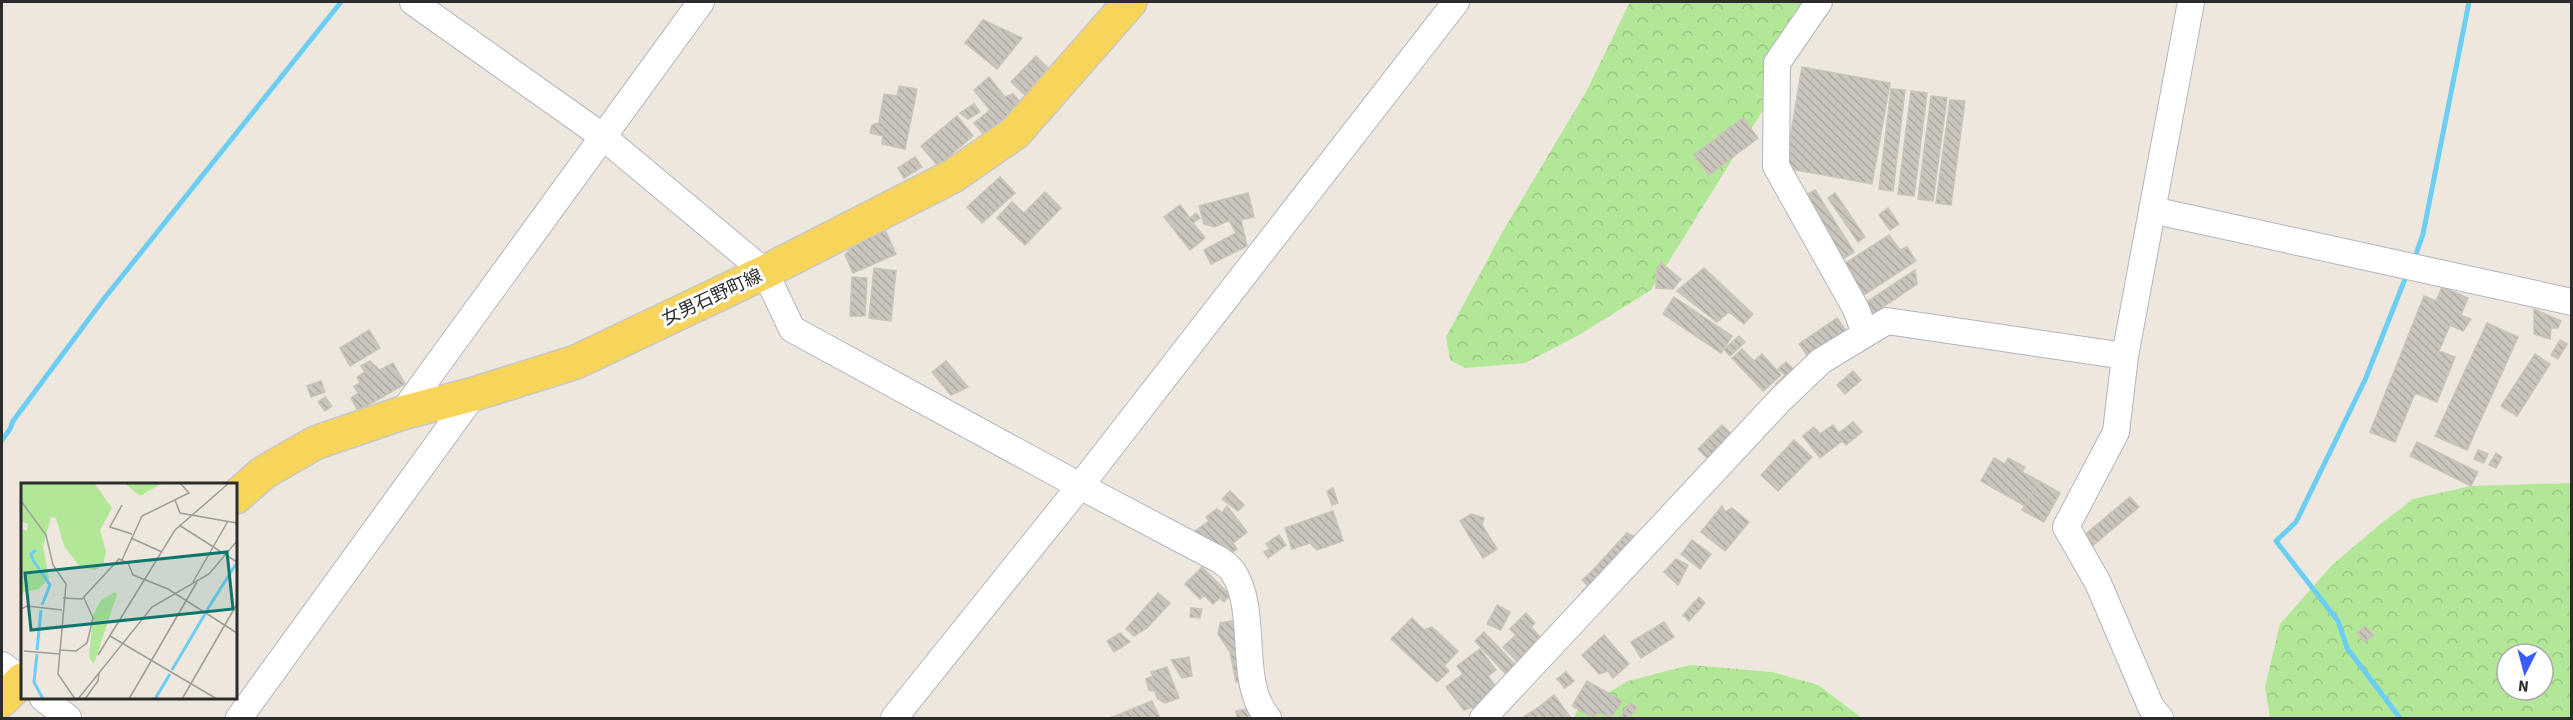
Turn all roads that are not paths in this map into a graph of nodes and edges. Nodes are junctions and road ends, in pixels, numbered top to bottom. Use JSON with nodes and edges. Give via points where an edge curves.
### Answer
{"nodes":[{"id":1,"x":413,"y":2,"type":"edge"},
{"id":2,"x":701,"y":2,"type":"edge"},
{"id":3,"x":1130,"y":2,"type":"edge"},
{"id":4,"x":1456,"y":2,"type":"edge"},
{"id":5,"x":1819,"y":2,"type":"edge"},
{"id":6,"x":2191,"y":2,"type":"edge"},
{"id":7,"x":602,"y":136,"type":"junction"},
{"id":8,"x":2152,"y":210,"type":"junction"},
{"id":9,"x":765,"y":272,"type":"junction"},
{"id":10,"x":2571,"y":302,"type":"edge"},
{"id":11,"x":1865,"y":333,"type":"junction"},
{"id":12,"x":2125,"y":356,"type":"junction"},
{"id":13,"x":474,"y":394,"type":"junction"},
{"id":14,"x":402,"y":412,"type":"junction"},
{"id":15,"x":1080,"y":486,"type":"junction"},
{"id":16,"x":237,"y":496,"type":"edge"},
{"id":17,"x":2,"y":665,"type":"edge"},
{"id":18,"x":21,"y":679,"type":"edge"},
{"id":19,"x":21,"y":681,"type":"edge"},
{"id":20,"x":44,"y":699,"type":"edge"},
{"id":21,"x":2,"y":700,"type":"edge"},
{"id":22,"x":68,"y":718,"type":"edge"},
{"id":23,"x":239,"y":718,"type":"edge"},
{"id":24,"x":894,"y":718,"type":"edge"},
{"id":25,"x":1268,"y":718,"type":"edge"},
{"id":26,"x":1482,"y":718,"type":"edge"},
{"id":27,"x":2160,"y":718,"type":"edge"}],
"edges":[{"from":1,"to":7,"type":"street"},
{"from":2,"to":7,"type":"street"},
{"from":3,"to":9,"type":"main road","name":"女男石野町線","via":[[1015,133],[952,176]]},
{"from":4,"to":15,"type":"street"},
{"from":5,"to":11,"type":"street","via":[[1777,63],[1776,166],[1856,309]]},
{"from":6,"to":8,"type":"street"},
{"from":7,"to":9,"type":"street"},
{"from":7,"to":14,"type":"street"},
{"from":8,"to":10,"type":"street"},
{"from":8,"to":12,"type":"street"},
{"from":9,"to":13,"type":"main road","name":"女男石野町線","via":[[576,362]]},
{"from":9,"to":15,"type":"street","via":[[792,329]]},
{"from":11,"to":12,"type":"street","via":[[1887,321]]},
{"from":11,"to":26,"type":"street","via":[[1821,361],[1781,399]]},
{"from":12,"to":27,"type":"street","via":[[2116,432],[2066,527],[2097,583],[2151,707]]},
{"from":13,"to":14,"type":"main road","name":"女男石野町線"},
{"from":13,"to":23,"type":"street"},
{"from":14,"to":16,"type":"main road","name":"女男石野町線","via":[[315,443],[263,473]]},
{"from":15,"to":24,"type":"street"},
{"from":15,"to":25,"type":"street","via":[[1220,560],[1233,571],[1242,591],[1255,695]]},
{"from":17,"to":18,"type":"street"},
{"from":19,"to":21,"type":"main road"},
{"from":20,"to":22,"type":"street"}]}
